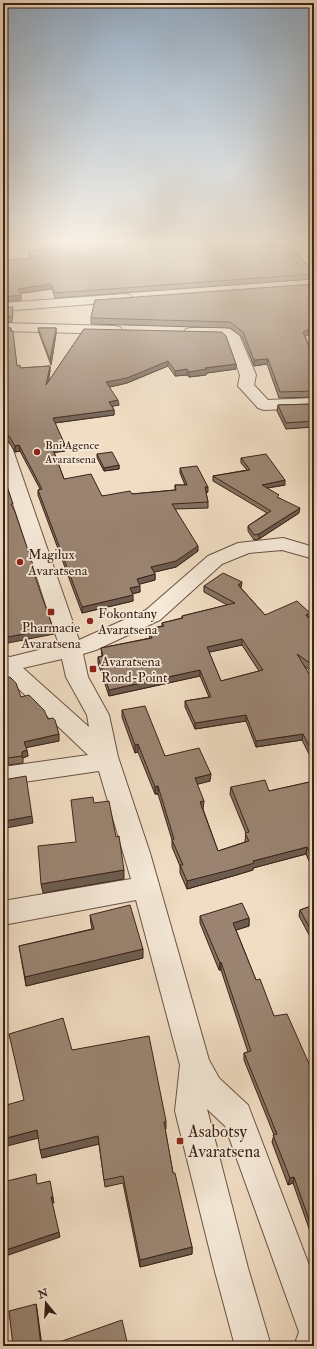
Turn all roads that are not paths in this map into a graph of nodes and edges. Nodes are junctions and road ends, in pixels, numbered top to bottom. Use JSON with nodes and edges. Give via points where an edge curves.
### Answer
{"nodes":[{"id":1,"x":3,"y":328,"type":"edge"},
{"id":2,"x":130,"y":330,"type":"edge"},
{"id":3,"x":177,"y":332,"type":"edge"},
{"id":4,"x":314,"y":403,"type":"edge"},
{"id":5,"x":3,"y":447,"type":"edge"},
{"id":6,"x":314,"y":553,"type":"edge"},
{"id":7,"x":71,"y":649,"type":"junction"},
{"id":8,"x":5,"y":663,"type":"edge"},
{"id":9,"x":107,"y":759,"type":"junction"},
{"id":10,"x":3,"y":776,"type":"edge"},
{"id":11,"x":146,"y":887,"type":"junction"},
{"id":12,"x":3,"y":913,"type":"edge"},
{"id":13,"x":195,"y":1065,"type":"junction"},
{"id":14,"x":314,"y":1326,"type":"edge"},
{"id":15,"x":314,"y":1339,"type":"edge"},
{"id":16,"x":253,"y":1346,"type":"edge"},
{"id":17,"x":312,"y":1346,"type":"edge"}],
"edges":[{"from":1,"to":2,"type":"street"},
{"from":3,"to":4,"type":"street","via":[[225,332],[234,338],[248,375],[246,386],[264,405]]},
{"from":5,"to":7,"type":"street"},
{"from":6,"to":7,"type":"street","via":[[283,544],[245,547],[215,560],[153,615],[88,645]]},
{"from":7,"to":8,"type":"street"},
{"from":7,"to":9,"type":"street","via":[[77,677],[98,715]]},
{"from":8,"to":9,"type":"street"},
{"from":9,"to":10,"type":"street"},
{"from":9,"to":11,"type":"street"},
{"from":11,"to":12,"type":"street"},
{"from":11,"to":13,"type":"street"},
{"from":13,"to":14,"type":"street","via":[[208,1089],[237,1116]]},
{"from":13,"to":16,"type":"street","via":[[191,1111]]},
{"from":15,"to":17,"type":"street"}]}
